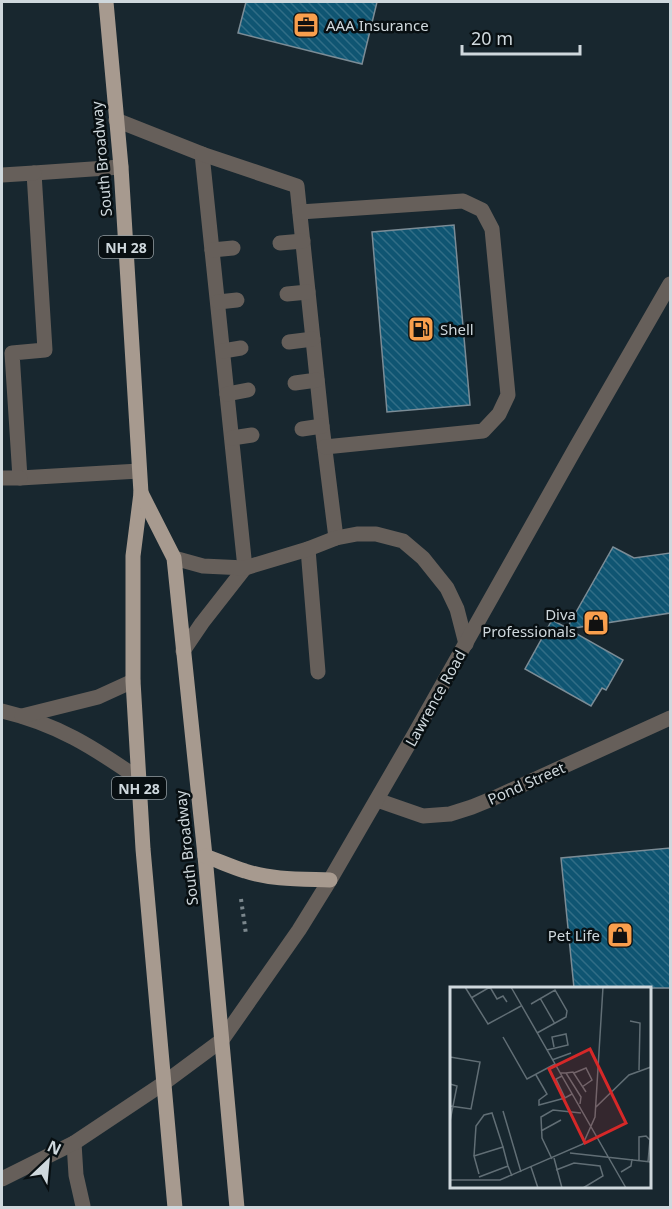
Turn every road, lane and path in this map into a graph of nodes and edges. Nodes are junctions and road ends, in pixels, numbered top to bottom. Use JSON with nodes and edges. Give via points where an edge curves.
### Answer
{"nodes":[{"id":1,"x":106,"y":2,"type":"edge"},
{"id":2,"x":116,"y":120,"type":"junction"},
{"id":3,"x":202,"y":154,"type":"junction"},
{"id":4,"x":121,"y":167,"type":"junction"},
{"id":5,"x":34,"y":173,"type":"junction"},
{"id":6,"x":2,"y":175,"type":"edge"},
{"id":7,"x":300,"y":212,"type":"junction"},
{"id":8,"x":303,"y":241,"type":"junction"},
{"id":9,"x":280,"y":243,"type":"dead end"},
{"id":10,"x":233,"y":248,"type":"dead end"},
{"id":11,"x":212,"y":250,"type":"junction"},
{"id":12,"x":670,"y":284,"type":"edge"},
{"id":13,"x":308,"y":292,"type":"junction"},
{"id":14,"x":287,"y":294,"type":"dead end"},
{"id":15,"x":237,"y":300,"type":"dead end"},
{"id":16,"x":218,"y":302,"type":"junction"},
{"id":17,"x":313,"y":339,"type":"junction"},
{"id":18,"x":289,"y":342,"type":"dead end"},
{"id":19,"x":242,"y":348,"type":"dead end"},
{"id":20,"x":222,"y":351,"type":"junction"},
{"id":21,"x":317,"y":380,"type":"junction"},
{"id":22,"x":295,"y":383,"type":"dead end"},
{"id":23,"x":248,"y":390,"type":"dead end"},
{"id":24,"x":227,"y":394,"type":"junction"},
{"id":25,"x":322,"y":426,"type":"junction"},
{"id":26,"x":302,"y":429,"type":"dead end"},
{"id":27,"x":252,"y":435,"type":"dead end"},
{"id":28,"x":232,"y":438,"type":"junction"},
{"id":29,"x":325,"y":447,"type":"junction"},
{"id":30,"x":139,"y":471,"type":"junction"},
{"id":31,"x":2,"y":478,"type":"edge"},
{"id":32,"x":20,"y":478,"type":"junction"},
{"id":33,"x":141,"y":493,"type":"junction"},
{"id":34,"x":336,"y":538,"type":"junction"},
{"id":35,"x":308,"y":549,"type":"junction"},
{"id":36,"x":174,"y":558,"type":"junction"},
{"id":37,"x":245,"y":568,"type":"junction"},
{"id":38,"x":466,"y":644,"type":"junction"},
{"id":39,"x":183,"y":651,"type":"junction"},
{"id":40,"x":318,"y":672,"type":"dead end"},
{"id":41,"x":133,"y":681,"type":"junction"},
{"id":42,"x":2,"y":711,"type":"edge"},
{"id":43,"x":22,"y":716,"type":"junction"},
{"id":44,"x":670,"y":718,"type":"edge"},
{"id":45,"x":139,"y":779,"type":"junction"},
{"id":46,"x":377,"y":800,"type":"junction"},
{"id":47,"x":206,"y":856,"type":"junction"},
{"id":48,"x":330,"y":880,"type":"junction"},
{"id":49,"x":241,"y":896,"type":"dead end"},
{"id":50,"x":246,"y":934,"type":"dead end"},
{"id":51,"x":222,"y":1040,"type":"junction"},
{"id":52,"x":164,"y":1083,"type":"junction"},
{"id":53,"x":74,"y":1143,"type":"junction"},
{"id":54,"x":2,"y":1179,"type":"edge"},
{"id":55,"x":83,"y":1206,"type":"dead end"},
{"id":56,"x":174,"y":1208,"type":"edge"},
{"id":57,"x":237,"y":1208,"type":"edge"}],
"edges":[{"from":1,"to":2,"type":"main road","name":"South Broadway","number":"NH 28"},
{"from":2,"to":3,"type":"street"},
{"from":2,"to":4,"type":"main road","name":"South Broadway","number":"NH 28"},
{"from":3,"to":7,"type":"street","via":[[297,186]]},
{"from":3,"to":11,"type":"street"},
{"from":4,"to":5,"type":"street"},
{"from":4,"to":30,"type":"main road","name":"South Broadway","number":"NH 28"},
{"from":5,"to":6,"type":"street"},
{"from":5,"to":32,"type":"street","via":[[45,350],[12,353]]},
{"from":7,"to":8,"type":"street"},
{"from":7,"to":29,"type":"street","via":[[463,201],[482,210],[492,229],[508,395],[500,414],[483,431]]},
{"from":8,"to":9,"type":"street"},
{"from":8,"to":13,"type":"street"},
{"from":10,"to":11,"type":"street"},
{"from":11,"to":16,"type":"street"},
{"from":12,"to":38,"type":"street","name":"Lawrence Road"},
{"from":13,"to":14,"type":"street"},
{"from":13,"to":17,"type":"street"},
{"from":15,"to":16,"type":"street"},
{"from":16,"to":20,"type":"street"},
{"from":17,"to":18,"type":"street"},
{"from":17,"to":21,"type":"street"},
{"from":19,"to":20,"type":"street"},
{"from":20,"to":24,"type":"street"},
{"from":21,"to":22,"type":"street"},
{"from":21,"to":25,"type":"street"},
{"from":23,"to":24,"type":"street"},
{"from":24,"to":28,"type":"street"},
{"from":25,"to":26,"type":"street"},
{"from":25,"to":29,"type":"street"},
{"from":27,"to":28,"type":"street"},
{"from":28,"to":37,"type":"street"},
{"from":29,"to":34,"type":"street"},
{"from":30,"to":32,"type":"street"},
{"from":30,"to":33,"type":"main road","name":"South Broadway","number":"NH 28"},
{"from":31,"to":32,"type":"street"},
{"from":33,"to":36,"type":"main road","name":"South Broadway","number":"NH 28"},
{"from":33,"to":41,"type":"main road","name":"South Broadway","number":"NH 28","via":[[133,556]]},
{"from":34,"to":35,"type":"street"},
{"from":34,"to":38,"type":"street","via":[[376,534],[403,542],[416,552],[447,588]]},
{"from":35,"to":37,"type":"street"},
{"from":35,"to":40,"type":"street"},
{"from":36,"to":37,"type":"street","via":[[203,566]]},
{"from":36,"to":39,"type":"main road","name":"South Broadway","number":"NH 28"},
{"from":37,"to":39,"type":"street"},
{"from":38,"to":46,"type":"street","name":"Lawrence Road"},
{"from":39,"to":47,"type":"main road","name":"South Broadway","number":"NH 28"},
{"from":41,"to":43,"type":"street","via":[[98,697]]},
{"from":41,"to":45,"type":"main road","name":"South Broadway","number":"NH 28"},
{"from":42,"to":43,"type":"street"},
{"from":43,"to":45,"type":"street","via":[[74,737]]},
{"from":44,"to":46,"type":"street","name":"Pond Street","via":[[450,814],[423,816]]},
{"from":45,"to":52,"type":"main road","name":"South Broadway","number":"NH 28"},
{"from":46,"to":48,"type":"street","name":"Lawrence Road"},
{"from":47,"to":48,"type":"main road","via":[[246,872]]},
{"from":47,"to":51,"type":"main road","name":"South Broadway","number":"NH 28"},
{"from":48,"to":51,"type":"street","name":"Lawrence Road","via":[[300,930]]},
{"from":49,"to":50,"type":"path"},
{"from":51,"to":52,"type":"street","name":"Lawrence Road"},
{"from":51,"to":57,"type":"main road","name":"South Broadway","number":"NH 28"},
{"from":52,"to":53,"type":"street","name":"Lawrence Road"},
{"from":52,"to":56,"type":"main road","name":"South Broadway","number":"NH 28"},
{"from":53,"to":54,"type":"street","name":"Lawrence Road"},
{"from":53,"to":55,"type":"street"}]}
